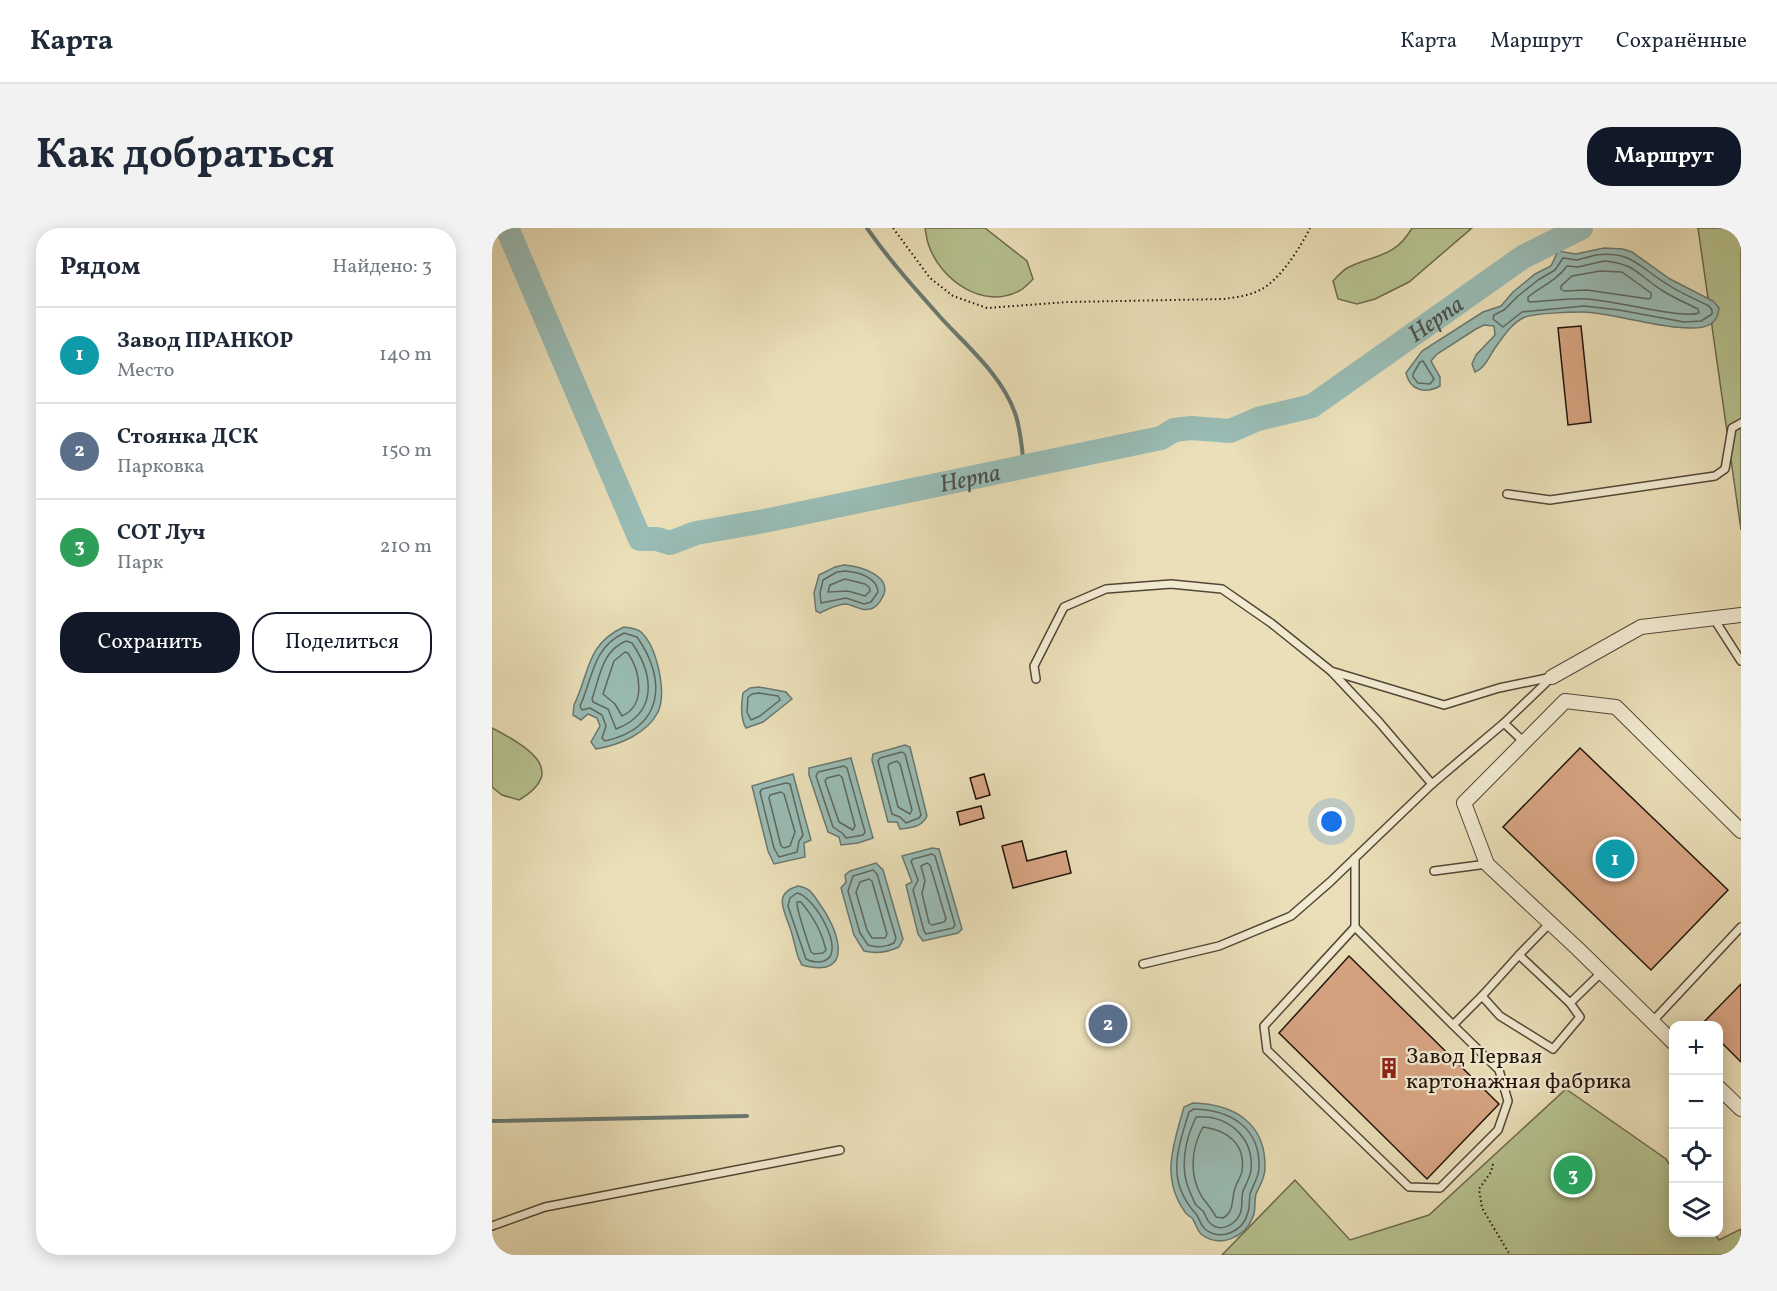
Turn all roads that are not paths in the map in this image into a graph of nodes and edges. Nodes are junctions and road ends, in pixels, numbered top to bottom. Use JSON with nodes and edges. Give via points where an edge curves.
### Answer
{"nodes":[{"id":1,"x":1741,"y":423,"type":"edge"},
{"id":2,"x":1507,"y":494,"type":"dead end"},
{"id":3,"x":1741,"y":615,"type":"edge"},
{"id":4,"x":1714,"y":619,"type":"junction"},
{"id":5,"x":1741,"y":661,"type":"edge"},
{"id":6,"x":1330,"y":671,"type":"junction"},
{"id":7,"x":1552,"y":677,"type":"junction"},
{"id":8,"x":1035,"y":679,"type":"dead end"},
{"id":9,"x":1504,"y":723,"type":"junction"},
{"id":10,"x":1524,"y":742,"type":"junction"},
{"id":11,"x":1432,"y":784,"type":"junction"},
{"id":12,"x":1741,"y":831,"type":"edge"},
{"id":13,"x":1355,"y":858,"type":"junction"},
{"id":14,"x":1486,"y":864,"type":"junction"},
{"id":15,"x":1434,"y":871,"type":"dead end"},
{"id":16,"x":1550,"y":923,"type":"junction"},
{"id":17,"x":1355,"y":927,"type":"junction"},
{"id":18,"x":1741,"y":927,"type":"edge"},
{"id":19,"x":1519,"y":955,"type":"junction"},
{"id":20,"x":1143,"y":964,"type":"dead end"},
{"id":21,"x":1602,"y":972,"type":"junction"},
{"id":22,"x":1482,"y":996,"type":"junction"},
{"id":23,"x":1570,"y":1003,"type":"junction"},
{"id":24,"x":1652,"y":1022,"type":"junction"},
{"id":25,"x":1453,"y":1025,"type":"junction"},
{"id":26,"x":1669,"y":1037,"type":"edge"},
{"id":27,"x":1723,"y":1091,"type":"edge"},
{"id":28,"x":1741,"y":1109,"type":"edge"},
{"id":29,"x":840,"y":1150,"type":"dead end"},
{"id":30,"x":492,"y":1226,"type":"edge"}],
"edges":[{"from":1,"to":2,"type":"lane","via":[[1732,428],[1725,470],[1715,477],[1550,500]]},
{"from":3,"to":4,"type":"street"},
{"from":4,"to":5,"type":"lane"},
{"from":4,"to":7,"type":"street","via":[[1641,627]]},
{"from":6,"to":7,"type":"lane","via":[[1444,705]]},
{"from":6,"to":8,"type":"lane","via":[[1222,589],[1171,584],[1106,589],[1064,607],[1035,666]]},
{"from":6,"to":11,"type":"lane"},
{"from":7,"to":9,"type":"lane"},
{"from":9,"to":10,"type":"lane"},
{"from":9,"to":11,"type":"lane"},
{"from":10,"to":12,"type":"street","via":[[1565,701],[1617,706]]},
{"from":10,"to":14,"type":"street","via":[[1464,803]]},
{"from":11,"to":13,"type":"lane"},
{"from":13,"to":17,"type":"lane"},
{"from":13,"to":20,"type":"lane","via":[[1291,916],[1219,946]]},
{"from":14,"to":15,"type":"lane"},
{"from":14,"to":16,"type":"street"},
{"from":16,"to":19,"type":"lane"},
{"from":16,"to":21,"type":"street"},
{"from":17,"to":25,"type":"lane"},
{"from":17,"to":25,"type":"lane","via":[[1264,1026],[1268,1050],[1409,1187],[1440,1188],[1498,1130],[1508,1101],[1499,1070]]},
{"from":18,"to":24,"type":"lane"},
{"from":19,"to":22,"type":"lane"},
{"from":19,"to":23,"type":"lane"},
{"from":21,"to":23,"type":"lane"},
{"from":21,"to":24,"type":"street"},
{"from":22,"to":23,"type":"lane","via":[[1500,1016],[1553,1049],[1580,1017]]},
{"from":22,"to":25,"type":"lane"},
{"from":24,"to":26,"type":"street"},
{"from":27,"to":28,"type":"street"},
{"from":29,"to":30,"type":"lane","via":[[545,1207]]}]}
